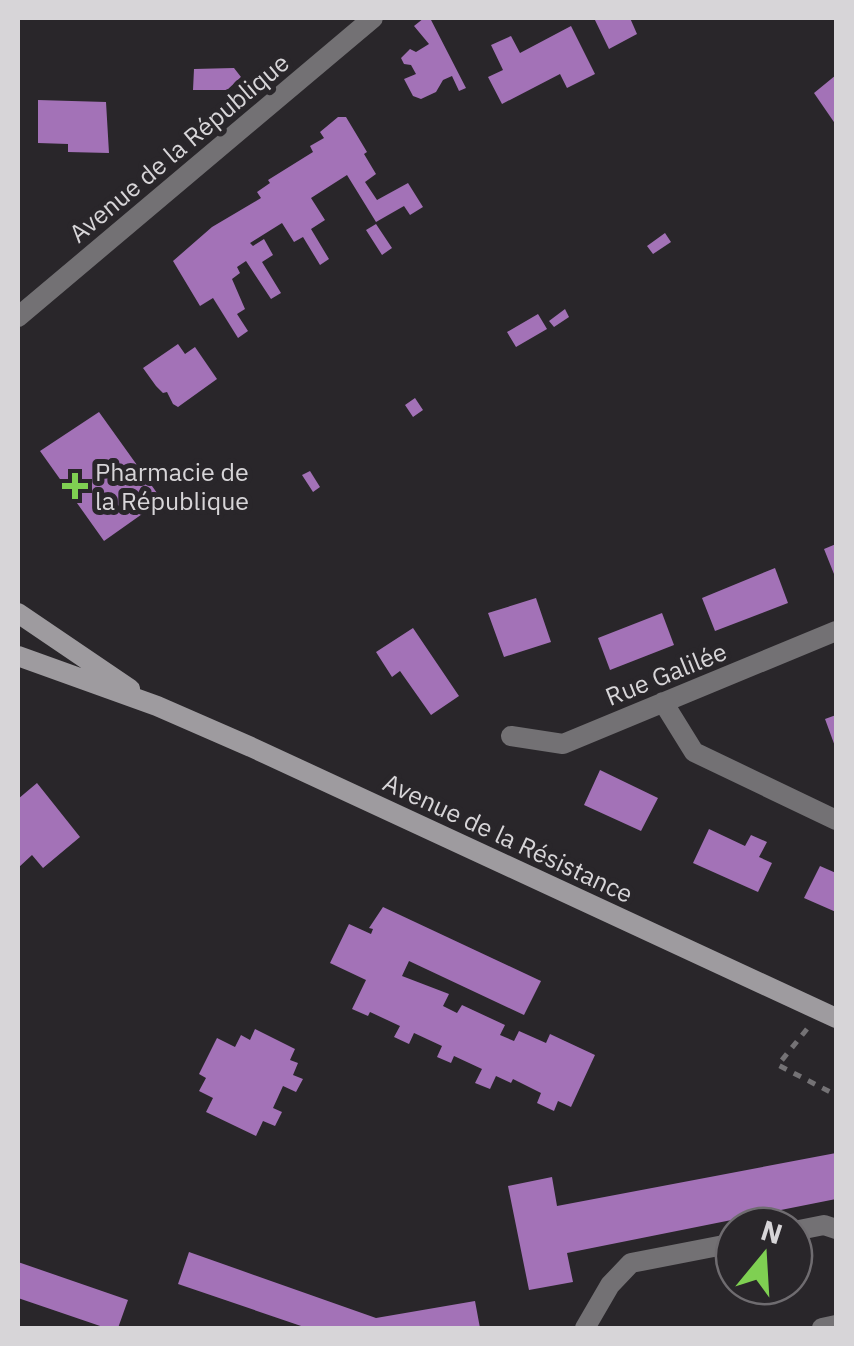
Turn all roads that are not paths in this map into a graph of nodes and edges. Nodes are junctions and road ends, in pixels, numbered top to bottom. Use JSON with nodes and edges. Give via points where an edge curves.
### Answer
{"nodes":[{"id":1,"x":373,"y":18,"type":"edge"},
{"id":2,"x":18,"y":317,"type":"edge"},
{"id":3,"x":18,"y":613,"type":"edge"},
{"id":4,"x":836,"y":631,"type":"edge"},
{"id":5,"x":18,"y":656,"type":"edge"},
{"id":6,"x":663,"y":702,"type":"junction"},
{"id":7,"x":157,"y":706,"type":"junction"},
{"id":8,"x":512,"y":736,"type":"dead end"},
{"id":9,"x":836,"y":820,"type":"edge"},
{"id":10,"x":828,"y":1014,"type":"edge"},
{"id":11,"x":714,"y":1246,"type":"edge"},
{"id":12,"x":836,"y":1325,"type":"edge"},
{"id":13,"x":585,"y":1328,"type":"edge"},
{"id":14,"x":822,"y":1328,"type":"edge"}],
"edges":[{"from":1,"to":2,"type":"street","name":"Avenue de la République"},
{"from":3,"to":7,"type":"main road","name":"Avenue de la Résistance"},
{"from":4,"to":6,"type":"street","name":"Rue Galilée"},
{"from":5,"to":7,"type":"main road","name":"Avenue de la Résistance"},
{"from":6,"to":8,"type":"street","name":"Rue Galilée","via":[[563,744]]},
{"from":6,"to":9,"type":"street","via":[[694,752]]},
{"from":7,"to":10,"type":"main road","name":"Avenue de la Résistance"},
{"from":11,"to":13,"type":"street","via":[[631,1263],[610,1284]]},
{"from":12,"to":14,"type":"street"}]}
